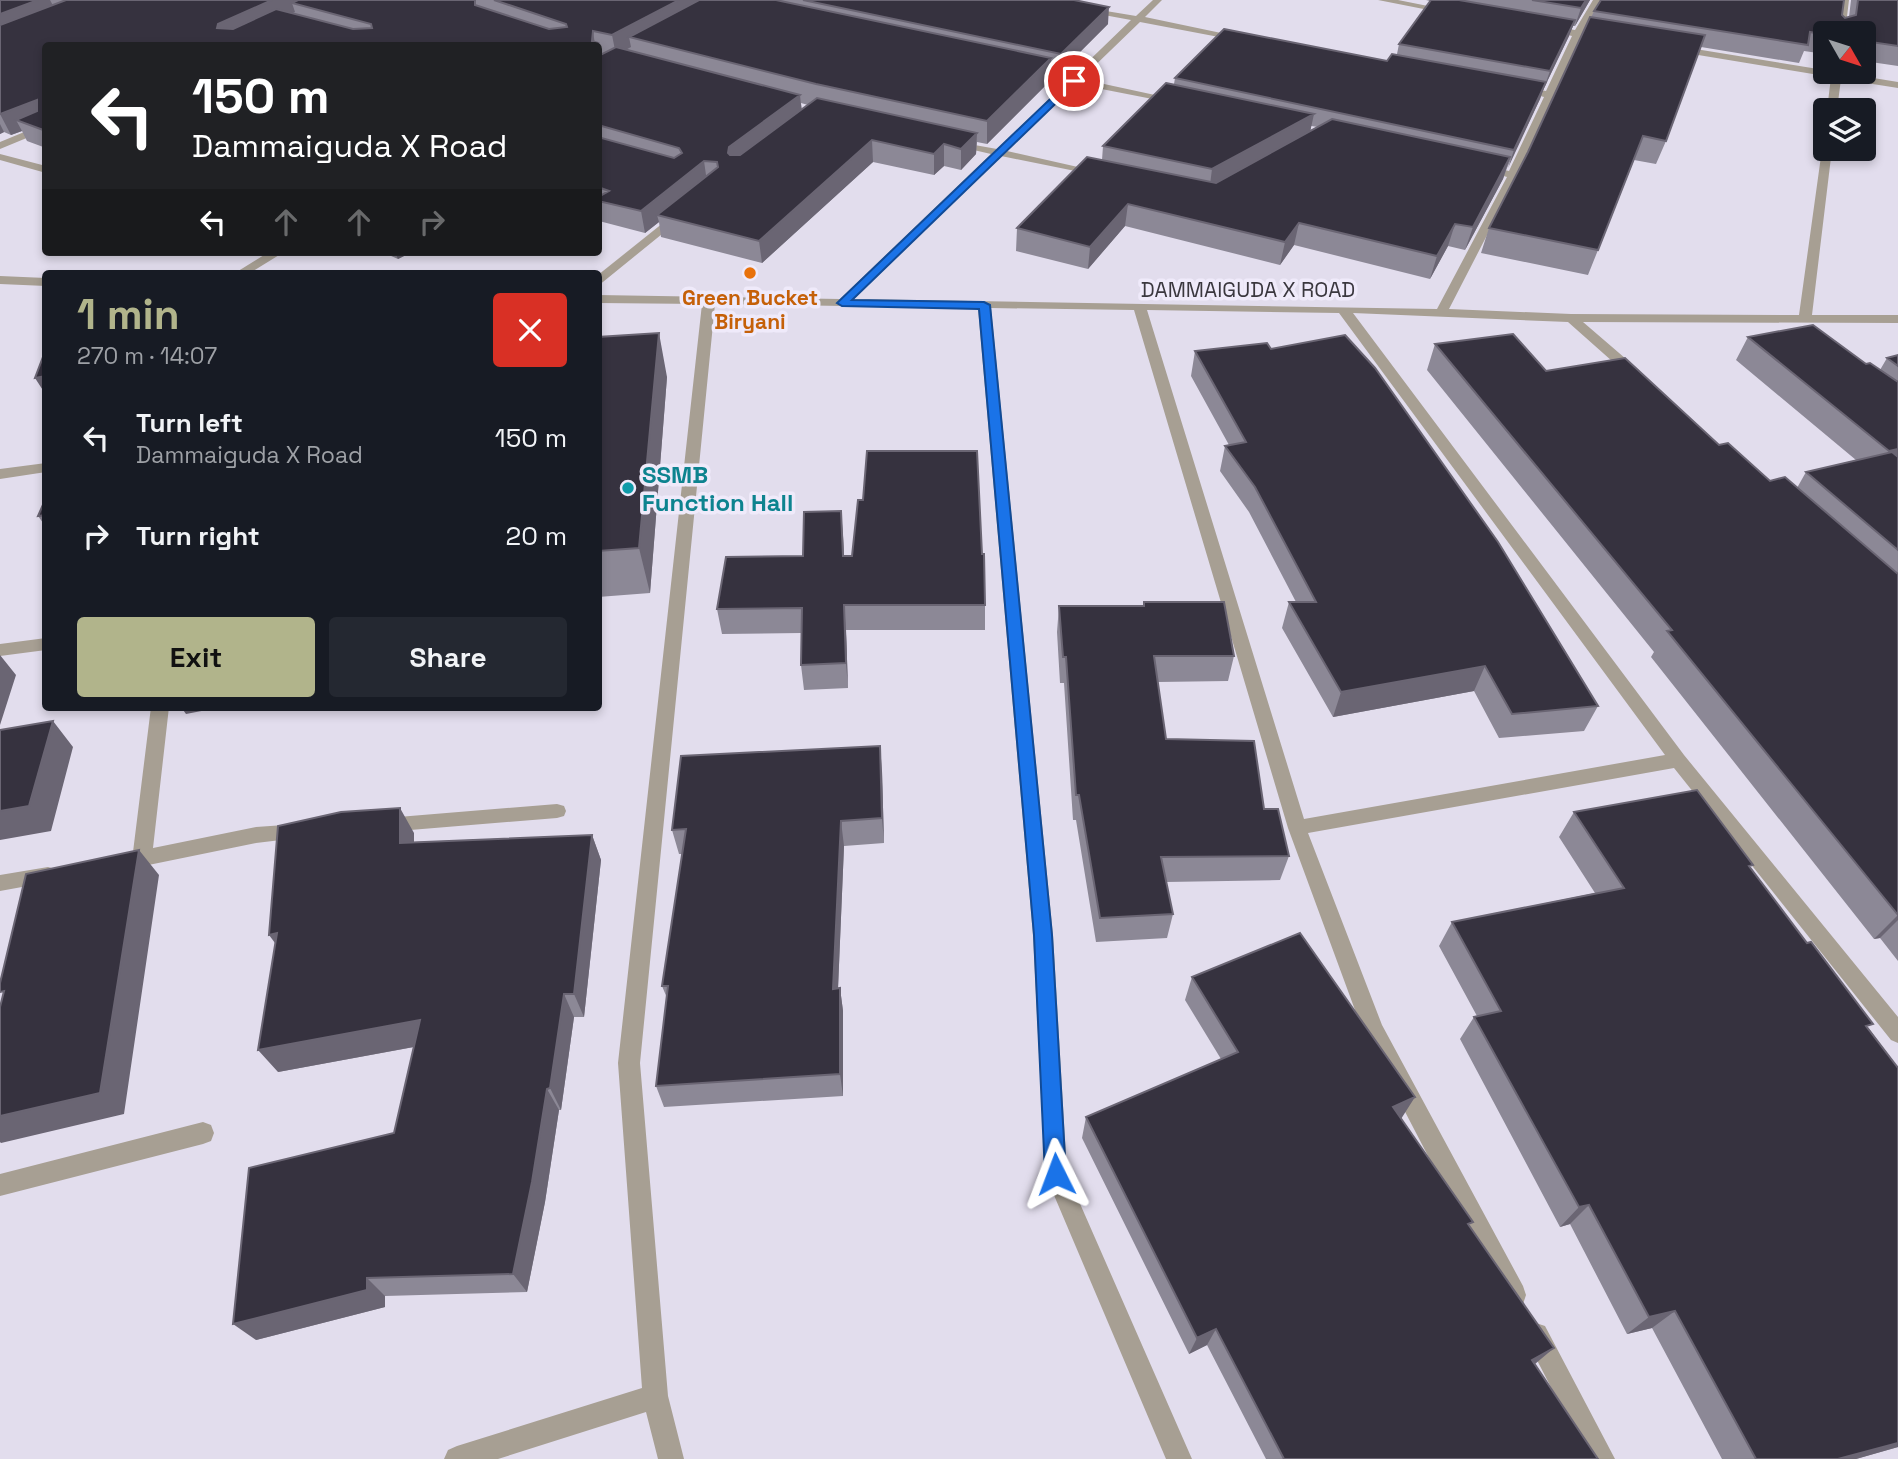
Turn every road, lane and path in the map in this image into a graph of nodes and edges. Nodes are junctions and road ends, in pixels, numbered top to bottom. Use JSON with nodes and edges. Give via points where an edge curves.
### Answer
{"nodes":[{"id":1,"x":1158,"y":0,"type":"edge"},
{"id":2,"x":1382,"y":0,"type":"edge"},
{"id":3,"x":1597,"y":0,"type":"edge"},
{"id":4,"x":1844,"y":0,"type":"edge"},
{"id":5,"x":1074,"y":7,"type":"edge"},
{"id":6,"x":1461,"y":13,"type":"edge"},
{"id":7,"x":1138,"y":19,"type":"junction"},
{"id":8,"x":1842,"y":21,"type":"edge"},
{"id":9,"x":1539,"y":27,"type":"edge"},
{"id":10,"x":1578,"y":33,"type":"junction"},
{"id":11,"x":1248,"y":40,"type":"edge"},
{"id":12,"x":1619,"y":40,"type":"edge"},
{"id":13,"x":1660,"y":47,"type":"edge"},
{"id":14,"x":1020,"y":69,"type":"edge"},
{"id":15,"x":1813,"y":69,"type":"edge"},
{"id":16,"x":1074,"y":81,"type":"junction"},
{"id":17,"x":1876,"y":81,"type":"edge"},
{"id":18,"x":1898,"y":85,"type":"edge"},
{"id":19,"x":1509,"y":87,"type":"edge"},
{"id":20,"x":1550,"y":95,"type":"junction"},
{"id":21,"x":1180,"y":104,"type":"edge"},
{"id":22,"x":42,"y":129,"type":"edge"},
{"id":23,"x":948,"y":141,"type":"edge"},
{"id":24,"x":0,"y":146,"type":"edge"},
{"id":25,"x":1001,"y":152,"type":"junction"},
{"id":26,"x":0,"y":157,"type":"edge"},
{"id":27,"x":1825,"y":161,"type":"edge"},
{"id":28,"x":1473,"y":166,"type":"edge"},
{"id":29,"x":42,"y":169,"type":"edge"},
{"id":30,"x":1513,"y":175,"type":"junction"},
{"id":31,"x":1106,"y":176,"type":"edge"},
{"id":32,"x":683,"y":211,"type":"edge"},
{"id":33,"x":271,"y":256,"type":"edge"},
{"id":34,"x":246,"y":270,"type":"edge"},
{"id":35,"x":602,"y":279,"type":"edge"},
{"id":36,"x":0,"y":280,"type":"edge"},
{"id":37,"x":42,"y":282,"type":"edge"},
{"id":38,"x":602,"y":299,"type":"edge"},
{"id":39,"x":709,"y":300,"type":"junction"},
{"id":40,"x":842,"y":303,"type":"junction"},
{"id":41,"x":984,"y":305,"type":"junction"},
{"id":42,"x":1140,"y":308,"type":"junction"},
{"id":43,"x":1343,"y":309,"type":"junction"},
{"id":44,"x":1441,"y":311,"type":"junction"},
{"id":45,"x":1571,"y":318,"type":"junction"},
{"id":46,"x":1805,"y":318,"type":"junction"},
{"id":47,"x":1898,"y":319,"type":"edge"},
{"id":48,"x":1776,"y":321,"type":"junction"},
{"id":49,"x":1798,"y":337,"type":"edge"},
{"id":50,"x":1643,"y":381,"type":"edge"},
{"id":51,"x":42,"y":468,"type":"edge"},
{"id":52,"x":0,"y":474,"type":"edge"},
{"id":53,"x":42,"y":645,"type":"edge"},
{"id":54,"x":0,"y":650,"type":"edge"},
{"id":55,"x":160,"y":711,"type":"edge"},
{"id":56,"x":1678,"y":760,"type":"junction"},
{"id":57,"x":557,"y":811,"type":"dead end"},
{"id":58,"x":365,"y":827,"type":"edge"},
{"id":59,"x":1297,"y":828,"type":"junction"},
{"id":60,"x":324,"y":830,"type":"edge"},
{"id":61,"x":142,"y":859,"type":"junction"},
{"id":62,"x":103,"y":866,"type":"edge"},
{"id":63,"x":64,"y":872,"type":"edge"},
{"id":64,"x":0,"y":883,"type":"edge"},
{"id":65,"x":1898,"y":1033,"type":"edge"},
{"id":66,"x":203,"y":1133,"type":"dead end"},
{"id":67,"x":0,"y":1185,"type":"edge"},
{"id":68,"x":655,"y":1396,"type":"junction"},
{"id":69,"x":457,"y":1459,"type":"edge"},
{"id":70,"x":671,"y":1459,"type":"edge"},
{"id":71,"x":1179,"y":1459,"type":"edge"},
{"id":72,"x":1602,"y":1459,"type":"edge"}],
"edges":[{"from":1,"to":7,"type":"street"},
{"from":2,"to":6,"type":"street"},
{"from":3,"to":10,"type":"street"},
{"from":4,"to":8,"type":"street"},
{"from":5,"to":7,"type":"street"},
{"from":7,"to":11,"type":"street"},
{"from":7,"to":16,"type":"street"},
{"from":9,"to":10,"type":"street"},
{"from":10,"to":12,"type":"street"},
{"from":10,"to":20,"type":"street"},
{"from":13,"to":15,"type":"street"},
{"from":14,"to":16,"type":"street"},
{"from":16,"to":21,"type":"street"},
{"from":16,"to":25,"type":"street"},
{"from":17,"to":18,"type":"street"},
{"from":19,"to":20,"type":"street"},
{"from":20,"to":30,"type":"street"},
{"from":22,"to":24,"type":"street"},
{"from":23,"to":25,"type":"street"},
{"from":25,"to":31,"type":"street"},
{"from":25,"to":40,"type":"street"},
{"from":26,"to":29,"type":"street"},
{"from":27,"to":46,"type":"street"},
{"from":28,"to":30,"type":"street"},
{"from":30,"to":44,"type":"street"},
{"from":32,"to":35,"type":"street"},
{"from":33,"to":34,"type":"street"},
{"from":36,"to":37,"type":"street"},
{"from":38,"to":39,"type":"street","name":"DAMMAIGUDA X ROAD"},
{"from":39,"to":40,"type":"street","name":"DAMMAIGUDA X ROAD"},
{"from":39,"to":68,"type":"street","via":[[629,1063]]},
{"from":40,"to":41,"type":"street","name":"DAMMAIGUDA X ROAD"},
{"from":41,"to":42,"type":"street","name":"DAMMAIGUDA X ROAD"},
{"from":41,"to":71,"type":"street","via":[[1043,935],[1056,1174]]},
{"from":42,"to":43,"type":"street","name":"DAMMAIGUDA X ROAD"},
{"from":42,"to":59,"type":"street"},
{"from":43,"to":44,"type":"street","name":"DAMMAIGUDA X ROAD"},
{"from":43,"to":56,"type":"street"},
{"from":44,"to":45,"type":"street","name":"DAMMAIGUDA X ROAD"},
{"from":45,"to":48,"type":"street","name":"DAMMAIGUDA X ROAD"},
{"from":45,"to":50,"type":"street"},
{"from":46,"to":47,"type":"street","name":"DAMMAIGUDA X ROAD"},
{"from":46,"to":48,"type":"street","name":"DAMMAIGUDA X ROAD"},
{"from":48,"to":49,"type":"street"},
{"from":51,"to":52,"type":"street"},
{"from":53,"to":54,"type":"street"},
{"from":55,"to":61,"type":"street"},
{"from":56,"to":59,"type":"street"},
{"from":56,"to":65,"type":"street"},
{"from":57,"to":58,"type":"street"},
{"from":59,"to":72,"type":"street","via":[[1373,1029]]},
{"from":60,"to":61,"type":"street","via":[[256,835]]},
{"from":61,"to":62,"type":"street"},
{"from":63,"to":64,"type":"street"},
{"from":66,"to":67,"type":"street"},
{"from":68,"to":69,"type":"street"},
{"from":68,"to":70,"type":"street"}]}
